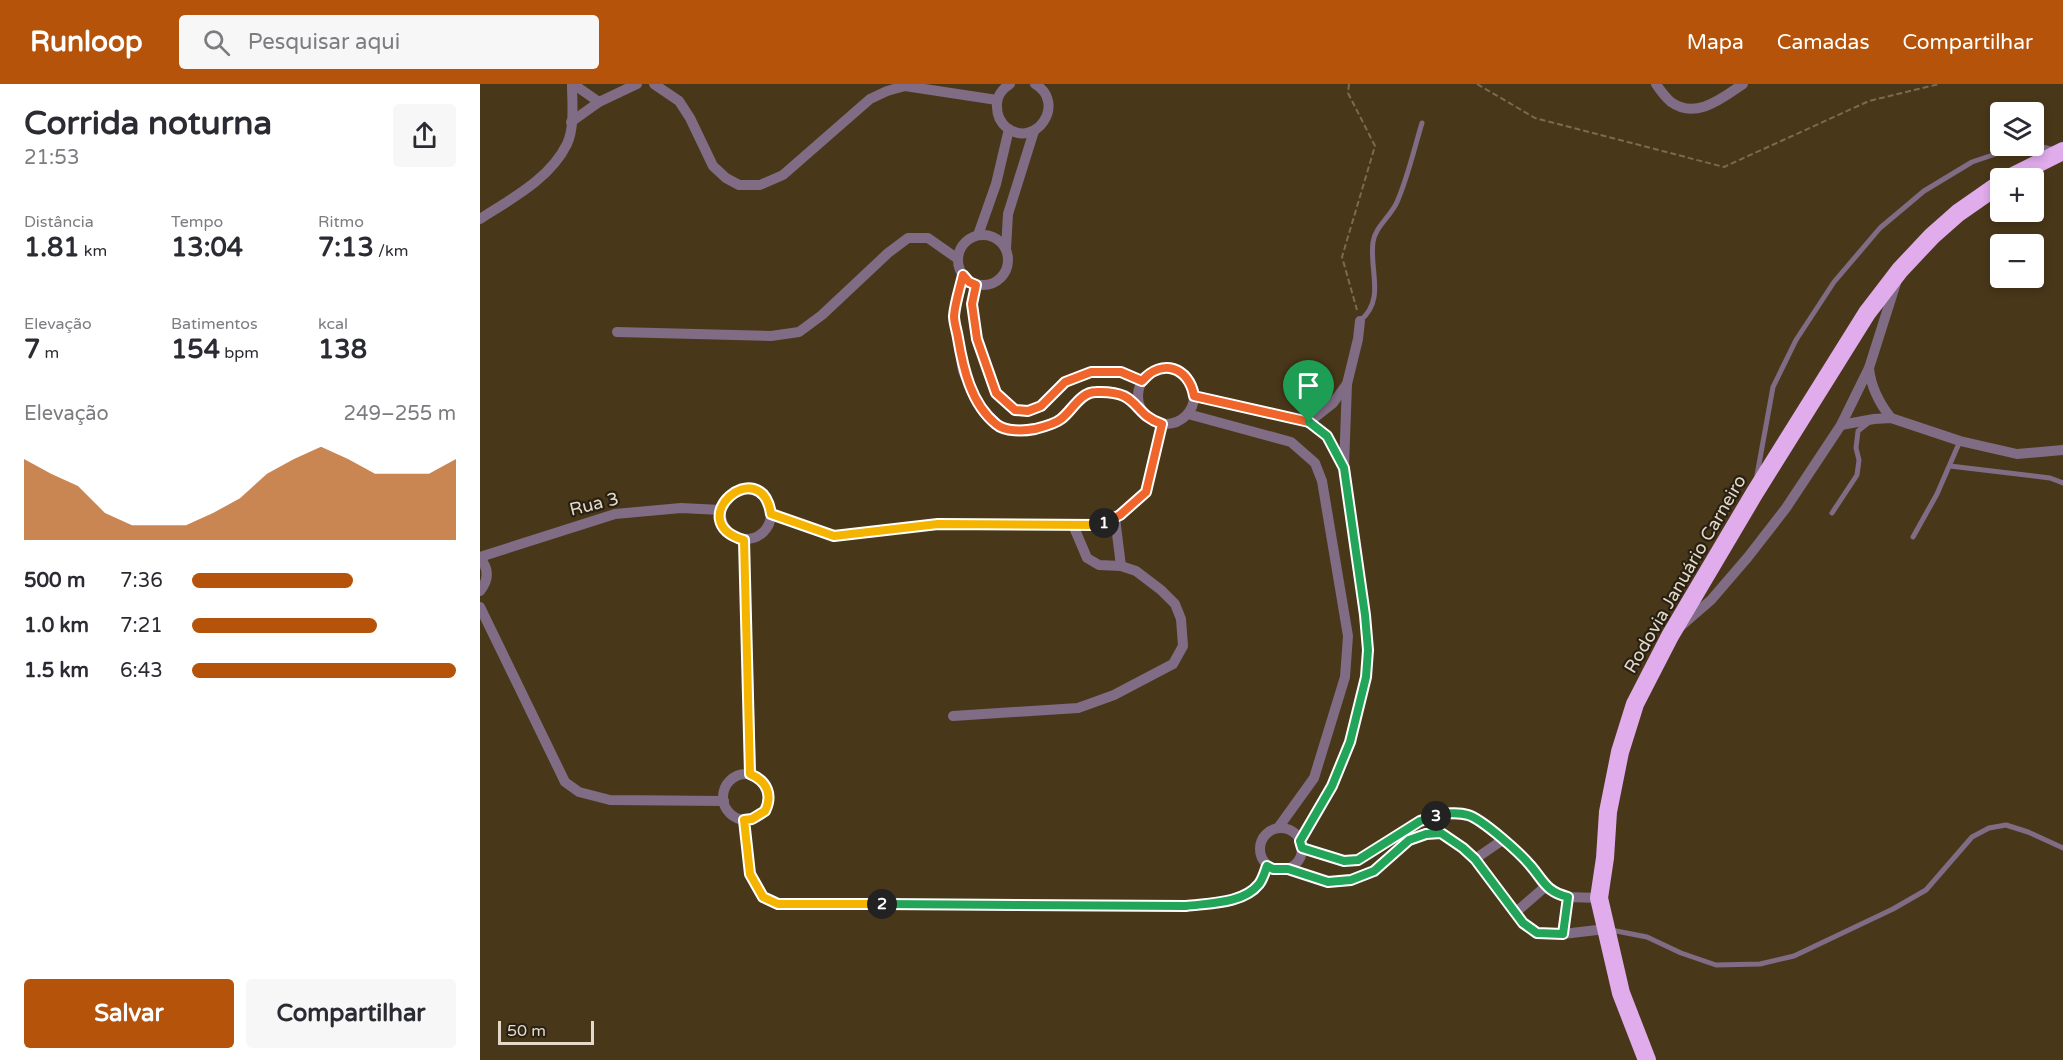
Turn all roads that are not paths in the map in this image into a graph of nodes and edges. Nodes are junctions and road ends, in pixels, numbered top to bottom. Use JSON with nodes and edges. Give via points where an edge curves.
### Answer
{"nodes":[{"id":1,"x":573,"y":84,"type":"edge"},
{"id":2,"x":637,"y":84,"type":"edge"},
{"id":3,"x":654,"y":84,"type":"edge"},
{"id":4,"x":1010,"y":84,"type":"edge"},
{"id":5,"x":1656,"y":84,"type":"edge"},
{"id":6,"x":1743,"y":84,"type":"edge"},
{"id":7,"x":905,"y":85,"type":"edge"},
{"id":8,"x":1037,"y":85,"type":"edge"},
{"id":9,"x":997,"y":100,"type":"junction"},
{"id":10,"x":599,"y":102,"type":"junction"},
{"id":11,"x":571,"y":122,"type":"junction"},
{"id":12,"x":1422,"y":123,"type":"dead end"},
{"id":13,"x":1009,"y":129,"type":"junction"},
{"id":14,"x":1034,"y":130,"type":"junction"},
{"id":15,"x":2044,"y":147,"type":"edge"},
{"id":16,"x":2061,"y":151,"type":"edge"},
{"id":17,"x":1990,"y":156,"type":"edge"},
{"id":18,"x":2028,"y":168,"type":"edge"},
{"id":19,"x":1990,"y":191,"type":"edge"},
{"id":20,"x":480,"y":219,"type":"edge"},
{"id":21,"x":978,"y":235,"type":"junction"},
{"id":22,"x":1006,"y":249,"type":"junction"},
{"id":23,"x":958,"y":259,"type":"junction"},
{"id":24,"x":1900,"y":270,"type":"junction"},
{"id":25,"x":963,"y":275,"type":"junction"},
{"id":26,"x":976,"y":285,"type":"junction"},
{"id":27,"x":1360,"y":321,"type":"joint"},
{"id":28,"x":617,"y":332,"type":"dead end"},
{"id":29,"x":1869,"y":368,"type":"junction"},
{"id":30,"x":1142,"y":381,"type":"junction"},
{"id":31,"x":1347,"y":384,"type":"junction"},
{"id":32,"x":1194,"y":396,"type":"junction"},
{"id":33,"x":1140,"y":407,"type":"junction"},
{"id":34,"x":1188,"y":414,"type":"junction"},
{"id":35,"x":1891,"y":418,"type":"junction"},
{"id":36,"x":1874,"y":419,"type":"junction"},
{"id":37,"x":1309,"y":422,"type":"junction"},
{"id":38,"x":1162,"y":424,"type":"junction"},
{"id":39,"x":1841,"y":425,"type":"junction"},
{"id":40,"x":1960,"y":441,"type":"junction"},
{"id":41,"x":2063,"y":450,"type":"edge"},
{"id":42,"x":1950,"y":466,"type":"junction"},
{"id":43,"x":1344,"y":468,"type":"junction"},
{"id":44,"x":2063,"y":483,"type":"edge"},
{"id":45,"x":1754,"y":494,"type":"junction"},
{"id":46,"x":721,"y":510,"type":"junction"},
{"id":47,"x":1832,"y":513,"type":"dead end"},
{"id":48,"x":771,"y":514,"type":"junction"},
{"id":49,"x":1115,"y":518,"type":"junction"},
{"id":50,"x":1073,"y":525,"type":"junction"},
{"id":51,"x":1913,"y":537,"type":"dead end"},
{"id":52,"x":744,"y":540,"type":"junction"},
{"id":53,"x":480,"y":557,"type":"edge"},
{"id":54,"x":1121,"y":566,"type":"junction"},
{"id":55,"x":480,"y":591,"type":"edge"},
{"id":56,"x":480,"y":607,"type":"edge"},
{"id":57,"x":1670,"y":636,"type":"junction"},
{"id":58,"x":953,"y":716,"type":"dead end"},
{"id":59,"x":750,"y":774,"type":"junction"},
{"id":60,"x":724,"y":801,"type":"junction"},
{"id":61,"x":744,"y":820,"type":"junction"},
{"id":62,"x":1278,"y":828,"type":"junction"},
{"id":63,"x":1504,"y":839,"type":"junction"},
{"id":64,"x":1301,"y":844,"type":"junction"},
{"id":65,"x":2063,"y":848,"type":"edge"},
{"id":66,"x":1475,"y":859,"type":"junction"},
{"id":67,"x":1267,"y":866,"type":"junction"},
{"id":68,"x":1288,"y":869,"type":"junction"},
{"id":69,"x":1545,"y":887,"type":"junction"},
{"id":70,"x":1568,"y":897,"type":"junction"},
{"id":71,"x":1599,"y":898,"type":"junction"},
{"id":72,"x":1515,"y":913,"type":"junction"},
{"id":73,"x":1606,"y":929,"type":"junction"},
{"id":74,"x":1563,"y":934,"type":"junction"},
{"id":75,"x":1647,"y":1060,"type":"edge"}],
"edges":[{"from":1,"to":10,"type":"street"},
{"from":1,"to":11,"type":"street"},
{"from":2,"to":10,"type":"street"},
{"from":3,"to":7,"type":"street","via":[[679,101],[713,166],[740,185],[760,185],[783,175],[870,99]]},
{"from":4,"to":9,"type":"street"},
{"from":5,"to":6,"type":"street","via":[[1670,101],[1683,108],[1699,109]]},
{"from":7,"to":9,"type":"street"},
{"from":8,"to":14,"type":"street","via":[[1048,100],[1049,109]]},
{"from":9,"to":13,"type":"street","via":[[998,116]]},
{"from":10,"to":11,"type":"street"},
{"from":11,"to":20,"type":"street","via":[[568,143],[554,164],[535,182]]},
{"from":12,"to":27,"type":"lane","via":[[1396,205],[1373,240],[1375,295],[1373,306]]},
{"from":13,"to":14,"type":"street","via":[[1025,133]]},
{"from":13,"to":21,"type":"street"},
{"from":14,"to":22,"type":"street","via":[[1008,214]]},
{"from":15,"to":16,"type":"lane"},
{"from":16,"to":18,"type":"highway"},
{"from":17,"to":45,"type":"lane","via":[[1972,162],[1924,192],[1880,228],[1834,282],[1796,340],[1773,387]]},
{"from":19,"to":24,"type":"highway","name":"Rodovia Januário Carneiro","via":[[1958,213]]},
{"from":21,"to":22,"type":"street","via":[[995,238]]},
{"from":21,"to":23,"type":"street","via":[[963,243]]},
{"from":22,"to":26,"type":"street","via":[[1005,273],[992,284]]},
{"from":23,"to":25,"type":"street"},
{"from":23,"to":28,"type":"street","via":[[928,237],[908,238],[798,332],[771,336]]},
{"from":24,"to":29,"type":"street"},
{"from":24,"to":45,"type":"highway","name":"Rodovia Januário Carneiro","via":[[1867,313]]},
{"from":25,"to":26,"type":"street"},
{"from":25,"to":33,"type":"street","via":[[954,316],[963,370],[976,400],[997,425],[1017,431],[1036,429],[1060,420],[1092,392],[1125,394]]},
{"from":26,"to":30,"type":"street","via":[[972,304],[977,339],[996,393],[1015,410],[1041,406],[1065,382],[1091,372],[1121,372]]},
{"from":27,"to":31,"type":"street"},
{"from":29,"to":35,"type":"street","via":[[1877,398]]},
{"from":29,"to":39,"type":"street"},
{"from":30,"to":32,"type":"street","via":[[1155,370],[1173,369],[1188,378]]},
{"from":30,"to":33,"type":"street","via":[[1138,389]]},
{"from":31,"to":37,"type":"street","via":[[1333,404]]},
{"from":31,"to":43,"type":"street"},
{"from":32,"to":34,"type":"street"},
{"from":32,"to":37,"type":"street"},
{"from":33,"to":38,"type":"street","via":[[1153,421]]},
{"from":34,"to":38,"type":"street","via":[[1172,424]]},
{"from":34,"to":62,"type":"street","via":[[1292,442],[1315,463],[1322,481],[1348,636],[1345,677],[1314,778]]},
{"from":35,"to":36,"type":"street"},
{"from":35,"to":40,"type":"street"},
{"from":36,"to":39,"type":"street"},
{"from":36,"to":47,"type":"lane","via":[[1858,430],[1857,475]]},
{"from":37,"to":43,"type":"street","via":[[1327,436]]},
{"from":38,"to":49,"type":"street","via":[[1146,492]]},
{"from":39,"to":57,"type":"street","via":[[1749,557],[1711,600]]},
{"from":40,"to":41,"type":"street","via":[[2017,454]]},
{"from":40,"to":42,"type":"lane"},
{"from":42,"to":44,"type":"lane","via":[[2050,478]]},
{"from":42,"to":51,"type":"lane"},
{"from":43,"to":64,"type":"street","via":[[1365,615],[1366,677],[1350,742]]},
{"from":45,"to":57,"type":"highway","name":"Rodovia Januário Carneiro"},
{"from":46,"to":48,"type":"street","via":[[729,495],[752,489],[766,499]]},
{"from":46,"to":52,"type":"street","via":[[729,533]]},
{"from":46,"to":53,"type":"street","name":"Rua 3","via":[[681,508],[615,514]]},
{"from":48,"to":50,"type":"street","via":[[834,536],[938,524]]},
{"from":48,"to":52,"type":"street","via":[[760,536]]},
{"from":49,"to":50,"type":"street","via":[[1099,525]]},
{"from":49,"to":54,"type":"street"},
{"from":50,"to":54,"type":"street","via":[[1087,558],[1099,565]]},
{"from":52,"to":59,"type":"street"},
{"from":53,"to":55,"type":"street","via":[[487,578]]},
{"from":54,"to":58,"type":"street","via":[[1136,571],[1175,604],[1181,619],[1183,646],[1173,664],[1114,695],[1078,708]]},
{"from":56,"to":60,"type":"street","via":[[565,782],[579,792],[610,800]]},
{"from":57,"to":71,"type":"highway","name":"Rodovia Januário Carneiro","via":[[1635,704],[1620,752],[1608,812]]},
{"from":59,"to":60,"type":"street","via":[[730,781]]},
{"from":59,"to":61,"type":"street","via":[[764,782],[768,804],[759,816]]},
{"from":60,"to":61,"type":"street","via":[[731,814]]},
{"from":61,"to":67,"type":"street","via":[[750,874],[763,897],[778,904],[1186,906],[1228,901],[1246,894],[1259,884]]},
{"from":62,"to":64,"type":"street","via":[[1292,831]]},
{"from":62,"to":67,"type":"street","via":[[1262,839],[1260,853]]},
{"from":63,"to":64,"type":"street","via":[[1469,815],[1443,814],[1420,821],[1358,860],[1344,861]]},
{"from":63,"to":66,"type":"street"},
{"from":63,"to":69,"type":"street","via":[[1530,864]]},
{"from":64,"to":68,"type":"street","via":[[1299,861]]},
{"from":65,"to":73,"type":"lane","via":[[2006,825],[1989,828],[1972,837],[1926,890],[1794,956],[1760,964],[1716,965],[1647,937]]},
{"from":66,"to":68,"type":"street","via":[[1441,833],[1409,840],[1374,871],[1351,880],[1328,882]]},
{"from":66,"to":72,"type":"street"},
{"from":67,"to":68,"type":"street"},
{"from":69,"to":70,"type":"street"},
{"from":69,"to":72,"type":"street"},
{"from":70,"to":71,"type":"street"},
{"from":70,"to":74,"type":"street"},
{"from":71,"to":73,"type":"highway","name":"Rodovia Januário Carneiro"},
{"from":72,"to":74,"type":"street","via":[[1537,933]]},
{"from":73,"to":74,"type":"street"},
{"from":73,"to":75,"type":"highway","name":"Rodovia Januário Carneiro","via":[[1621,993]]}]}
